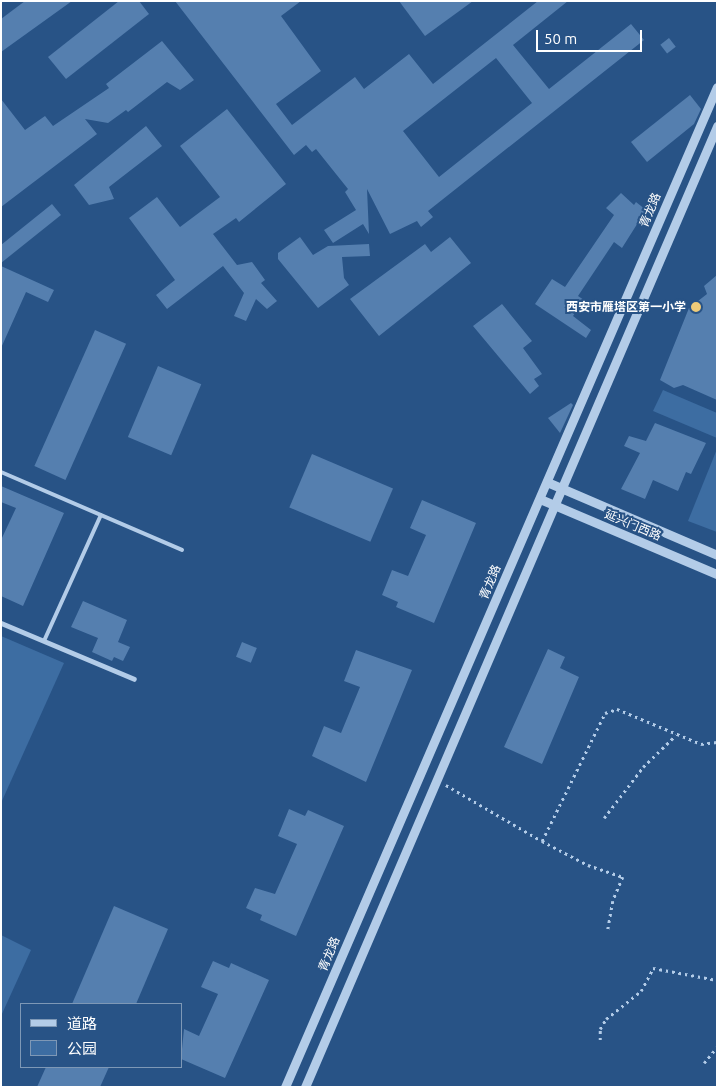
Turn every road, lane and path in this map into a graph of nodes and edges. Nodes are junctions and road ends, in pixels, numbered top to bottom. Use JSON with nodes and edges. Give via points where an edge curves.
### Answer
{"nodes":[{"id":1,"x":717,"y":87,"type":"edge"},
{"id":2,"x":717,"y":126,"type":"edge"},
{"id":3,"x":1,"y":472,"type":"edge"},
{"id":4,"x":547,"y":482,"type":"junction"},
{"id":5,"x":561,"y":488,"type":"junction"},
{"id":6,"x":540,"y":499,"type":"junction"},
{"id":7,"x":554,"y":504,"type":"junction"},
{"id":8,"x":101,"y":515,"type":"junction"},
{"id":9,"x":182,"y":550,"type":"dead end"},
{"id":10,"x":717,"y":555,"type":"edge"},
{"id":11,"x":717,"y":574,"type":"edge"},
{"id":12,"x":1,"y":623,"type":"edge"},
{"id":13,"x":44,"y":641,"type":"junction"},
{"id":14,"x":134,"y":680,"type":"dead end"},
{"id":15,"x":676,"y":734,"type":"junction"},
{"id":16,"x":717,"y":742,"type":"edge"},
{"id":17,"x":436,"y":780,"type":"junction"},
{"id":18,"x":604,"y":818,"type":"dead end"},
{"id":19,"x":542,"y":841,"type":"junction"},
{"id":20,"x":608,"y":930,"type":"dead end"},
{"id":21,"x":717,"y":980,"type":"edge"},
{"id":22,"x":600,"y":1040,"type":"dead end"},
{"id":23,"x":717,"y":1047,"type":"edge"},
{"id":24,"x":704,"y":1063,"type":"dead end"},
{"id":25,"x":285,"y":1087,"type":"edge"},
{"id":26,"x":304,"y":1087,"type":"edge"}],
"edges":[{"from":1,"to":4,"type":"street","name":"青龙路"},
{"from":2,"to":5,"type":"street"},
{"from":3,"to":8,"type":"lane"},
{"from":4,"to":5,"type":"street","name":"延兴门西路"},
{"from":4,"to":6,"type":"street","name":"青龙路"},
{"from":5,"to":7,"type":"street"},
{"from":5,"to":10,"type":"street","name":"延兴门西路"},
{"from":6,"to":7,"type":"street","name":"延兴门西路"},
{"from":6,"to":25,"type":"street","name":"青龙路"},
{"from":7,"to":11,"type":"street","name":"延兴门西路"},
{"from":7,"to":17,"type":"street"},
{"from":8,"to":9,"type":"lane"},
{"from":8,"to":13,"type":"lane"},
{"from":12,"to":13,"type":"street"},
{"from":13,"to":14,"type":"street"},
{"from":15,"to":16,"type":"path","via":[[701,744]]},
{"from":15,"to":18,"type":"path","via":[[643,767]]},
{"from":15,"to":19,"type":"path","via":[[617,709],[605,713]]},
{"from":17,"to":19,"type":"path"},
{"from":17,"to":26,"type":"street"},
{"from":19,"to":20,"type":"path","via":[[588,865],[623,878],[613,901]]},
{"from":21,"to":22,"type":"path","via":[[653,968],[641,991],[606,1018],[600,1029]]},
{"from":23,"to":24,"type":"path"}]}
